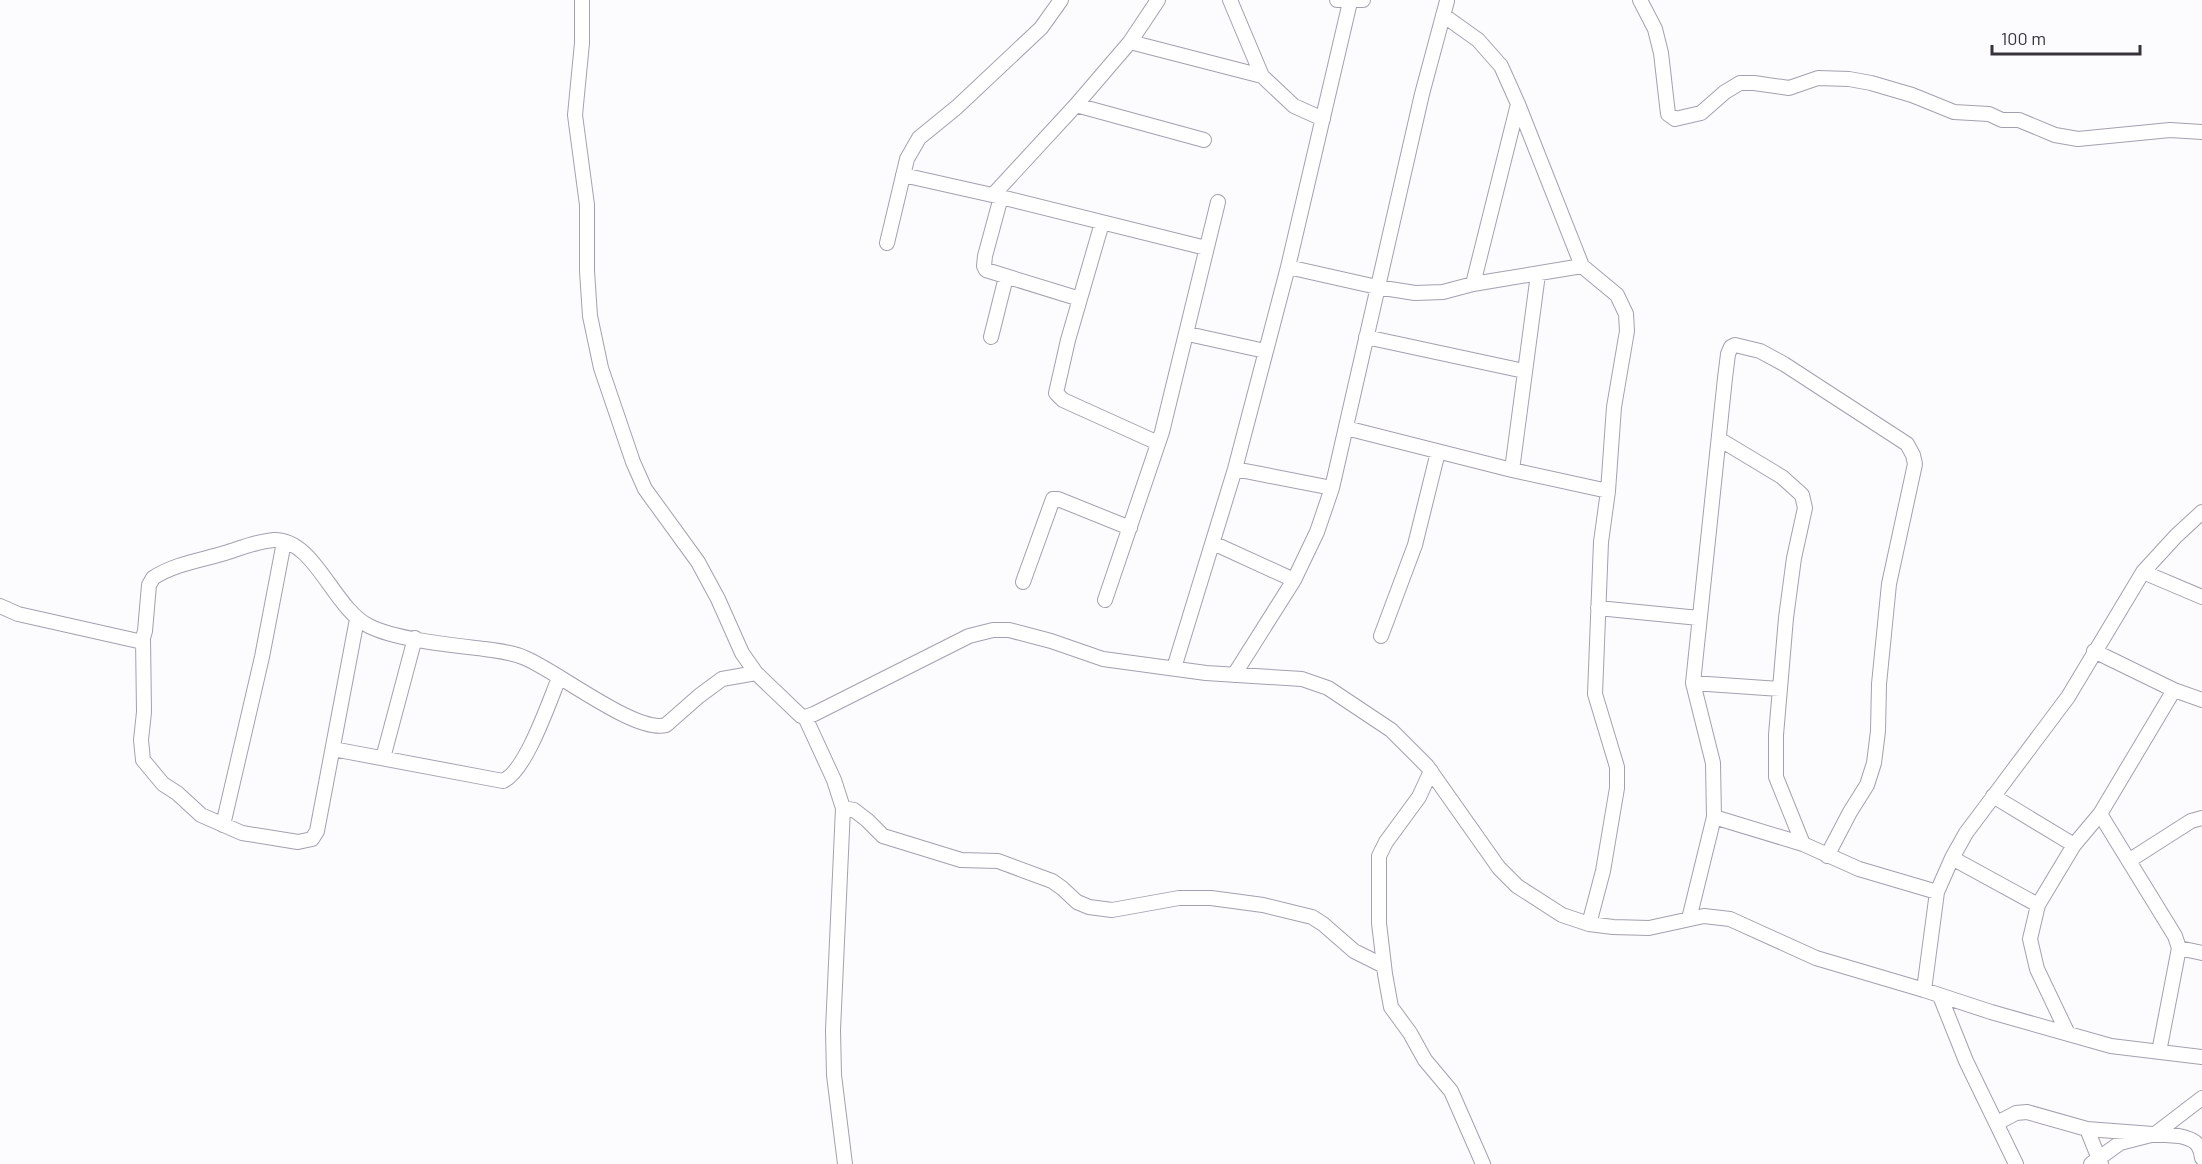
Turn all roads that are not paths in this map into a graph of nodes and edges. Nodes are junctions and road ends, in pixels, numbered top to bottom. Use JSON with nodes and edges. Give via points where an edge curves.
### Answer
{"nodes":[{"id":1,"x":582,"y":0,"type":"edge"},
{"id":2,"x":1060,"y":0,"type":"edge"},
{"id":3,"x":1158,"y":0,"type":"edge"},
{"id":4,"x":1230,"y":0,"type":"edge"},
{"id":5,"x":1350,"y":0,"type":"edge"},
{"id":6,"x":1435,"y":0,"type":"edge"},
{"id":7,"x":1451,"y":0,"type":"edge"},
{"id":8,"x":1640,"y":0,"type":"edge"},
{"id":9,"x":1447,"y":1,"type":"edge"},
{"id":10,"x":1443,"y":15,"type":"junction"},
{"id":11,"x":1130,"y":42,"type":"junction"},
{"id":12,"x":1262,"y":76,"type":"junction"},
{"id":13,"x":1518,"y":104,"type":"junction"},
{"id":14,"x":1076,"y":105,"type":"junction"},
{"id":15,"x":1323,"y":119,"type":"junction"},
{"id":16,"x":2202,"y":132,"type":"edge"},
{"id":17,"x":1204,"y":140,"type":"dead end"},
{"id":18,"x":903,"y":175,"type":"junction"},
{"id":19,"x":997,"y":196,"type":"junction"},
{"id":20,"x":1218,"y":201,"type":"dead end"},
{"id":21,"x":1102,"y":223,"type":"junction"},
{"id":22,"x":887,"y":243,"type":"dead end"},
{"id":23,"x":1206,"y":248,"type":"junction"},
{"id":24,"x":1582,"y":266,"type":"junction"},
{"id":25,"x":1288,"y":267,"type":"junction"},
{"id":26,"x":1538,"y":274,"type":"junction"},
{"id":27,"x":1006,"y":277,"type":"junction"},
{"id":28,"x":1473,"y":284,"type":"junction"},
{"id":29,"x":1377,"y":287,"type":"junction"},
{"id":30,"x":1080,"y":299,"type":"junction"},
{"id":31,"x":1188,"y":334,"type":"junction"},
{"id":32,"x":991,"y":336,"type":"dead end"},
{"id":33,"x":1366,"y":338,"type":"junction"},
{"id":34,"x":1265,"y":351,"type":"junction"},
{"id":35,"x":1524,"y":371,"type":"junction"},
{"id":36,"x":1346,"y":428,"type":"junction"},
{"id":37,"x":1719,"y":439,"type":"junction"},
{"id":38,"x":1158,"y":443,"type":"junction"},
{"id":39,"x":1438,"y":452,"type":"junction"},
{"id":40,"x":1235,"y":468,"type":"junction"},
{"id":41,"x":1512,"y":470,"type":"junction"},
{"id":42,"x":1332,"y":488,"type":"junction"},
{"id":43,"x":1608,"y":490,"type":"junction"},
{"id":44,"x":2202,"y":512,"type":"edge"},
{"id":45,"x":1130,"y":528,"type":"junction"},
{"id":46,"x":284,"y":542,"type":"junction"},
{"id":47,"x":1214,"y":543,"type":"junction"},
{"id":48,"x":2143,"y":572,"type":"junction"},
{"id":49,"x":1294,"y":580,"type":"junction"},
{"id":50,"x":1023,"y":582,"type":"dead end"},
{"id":51,"x":2202,"y":597,"type":"edge"},
{"id":52,"x":1105,"y":600,"type":"dead end"},
{"id":53,"x":0,"y":606,"type":"edge"},
{"id":54,"x":1599,"y":608,"type":"junction"},
{"id":55,"x":1699,"y":618,"type":"junction"},
{"id":56,"x":357,"y":619,"type":"junction"},
{"id":57,"x":1380,"y":636,"type":"dead end"},
{"id":58,"x":143,"y":638,"type":"junction"},
{"id":59,"x":415,"y":638,"type":"junction"},
{"id":60,"x":2094,"y":651,"type":"junction"},
{"id":61,"x":1174,"y":668,"type":"junction"},
{"id":62,"x":756,"y":673,"type":"junction"},
{"id":63,"x":1234,"y":675,"type":"junction"},
{"id":64,"x":559,"y":678,"type":"junction"},
{"id":65,"x":1694,"y":683,"type":"junction"},
{"id":66,"x":1780,"y":689,"type":"junction"},
{"id":67,"x":2174,"y":690,"type":"junction"},
{"id":68,"x":2202,"y":700,"type":"edge"},
{"id":69,"x":805,"y":717,"type":"junction"},
{"id":70,"x":333,"y":749,"type":"junction"},
{"id":71,"x":384,"y":758,"type":"junction"},
{"id":72,"x":1431,"y":771,"type":"junction"},
{"id":73,"x":1993,"y":796,"type":"junction"},
{"id":74,"x":843,"y":808,"type":"junction"},
{"id":75,"x":2100,"y":814,"type":"junction"},
{"id":76,"x":1714,"y":817,"type":"junction"},
{"id":77,"x":2202,"y":818,"type":"edge"},
{"id":78,"x":223,"y":825,"type":"junction"},
{"id":79,"x":1803,"y":844,"type":"junction"},
{"id":80,"x":2074,"y":845,"type":"junction"},
{"id":81,"x":1827,"y":856,"type":"junction"},
{"id":82,"x":1952,"y":858,"type":"junction"},
{"id":83,"x":2130,"y":860,"type":"junction"},
{"id":84,"x":1937,"y":892,"type":"junction"},
{"id":85,"x":2038,"y":905,"type":"junction"},
{"id":86,"x":1689,"y":919,"type":"junction"},
{"id":87,"x":1590,"y":924,"type":"junction"},
{"id":88,"x":2179,"y":948,"type":"junction"},
{"id":89,"x":2202,"y":953,"type":"edge"},
{"id":90,"x":1384,"y":966,"type":"junction"},
{"id":91,"x":1924,"y":990,"type":"junction"},
{"id":92,"x":1940,"y":996,"type":"junction"},
{"id":93,"x":2068,"y":1034,"type":"junction"},
{"id":94,"x":2159,"y":1052,"type":"junction"},
{"id":95,"x":2202,"y":1057,"type":"edge"},
{"id":96,"x":2202,"y":1098,"type":"edge"},
{"id":97,"x":1997,"y":1123,"type":"junction"},
{"id":98,"x":2087,"y":1129,"type":"junction"},
{"id":99,"x":2155,"y":1134,"type":"junction"},
{"id":100,"x":2202,"y":1158,"type":"edge"},
{"id":101,"x":2097,"y":1162,"type":"edge"},
{"id":102,"x":845,"y":1164,"type":"edge"},
{"id":103,"x":1483,"y":1164,"type":"edge"},
{"id":104,"x":2016,"y":1164,"type":"edge"}],
"edges":[{"from":1,"to":62,"type":"street","via":[[575,115],[587,205],[590,316],[601,368],[645,489],[698,562],[742,653]]},
{"from":2,"to":18,"type":"street","via":[[1041,28],[920,138],[907,159]]},
{"from":3,"to":11,"type":"street"},
{"from":4,"to":12,"type":"street"},
{"from":5,"to":15,"type":"street"},
{"from":6,"to":9,"type":"street"},
{"from":7,"to":9,"type":"street"},
{"from":8,"to":16,"type":"street","via":[[1654,29],[1665,75],[1666,110],[1675,119],[1701,113],[1740,83],[1789,88],[1818,78],[1849,78],[1912,95],[1954,112],[2019,120],[2055,135],[2078,139],[2170,130]]},
{"from":9,"to":10,"type":"street"},
{"from":10,"to":13,"type":"street","via":[[1479,40],[1501,66]]},
{"from":10,"to":29,"type":"street"},
{"from":11,"to":12,"type":"street"},
{"from":11,"to":14,"type":"street"},
{"from":12,"to":15,"type":"street","via":[[1293,106]]},
{"from":13,"to":24,"type":"street"},
{"from":13,"to":28,"type":"street"},
{"from":14,"to":17,"type":"street"},
{"from":14,"to":19,"type":"street"},
{"from":15,"to":25,"type":"street"},
{"from":18,"to":19,"type":"street"},
{"from":18,"to":22,"type":"street"},
{"from":19,"to":21,"type":"street"},
{"from":19,"to":27,"type":"street","via":[[984,266]]},
{"from":20,"to":23,"type":"street"},
{"from":21,"to":23,"type":"street"},
{"from":21,"to":30,"type":"street"},
{"from":23,"to":31,"type":"street"},
{"from":24,"to":26,"type":"street"},
{"from":24,"to":43,"type":"street","via":[[1617,295],[1626,314]]},
{"from":25,"to":29,"type":"street"},
{"from":25,"to":34,"type":"street"},
{"from":26,"to":28,"type":"street"},
{"from":26,"to":35,"type":"street"},
{"from":27,"to":30,"type":"street"},
{"from":27,"to":32,"type":"street"},
{"from":28,"to":29,"type":"street","via":[[1443,292],[1414,293]]},
{"from":29,"to":33,"type":"street"},
{"from":30,"to":38,"type":"street","via":[[1056,393],[1063,400]]},
{"from":31,"to":34,"type":"street"},
{"from":31,"to":38,"type":"street"},
{"from":33,"to":35,"type":"street"},
{"from":33,"to":36,"type":"street"},
{"from":34,"to":40,"type":"street"},
{"from":35,"to":41,"type":"street"},
{"from":36,"to":39,"type":"street"},
{"from":36,"to":42,"type":"street"},
{"from":37,"to":55,"type":"street"},
{"from":37,"to":66,"type":"street","via":[[1782,477],[1802,495],[1805,508],[1794,558]]},
{"from":37,"to":81,"type":"street","via":[[1728,354],[1735,345],[1760,351],[1809,378],[1907,444],[1913,455],[1915,464],[1889,584],[1874,763],[1868,785]]},
{"from":38,"to":45,"type":"street"},
{"from":39,"to":41,"type":"street"},
{"from":39,"to":57,"type":"street","via":[[1414,545]]},
{"from":40,"to":42,"type":"street"},
{"from":40,"to":47,"type":"street"},
{"from":41,"to":43,"type":"street"},
{"from":42,"to":49,"type":"street"},
{"from":43,"to":54,"type":"street","via":[[1601,542]]},
{"from":44,"to":48,"type":"street"},
{"from":45,"to":50,"type":"street","via":[[1053,499]]},
{"from":45,"to":52,"type":"street"},
{"from":46,"to":56,"type":"street","via":[[293,544],[308,558]]},
{"from":46,"to":58,"type":"street","via":[[258,543],[172,568],[153,578]]},
{"from":46,"to":78,"type":"street"},
{"from":47,"to":49,"type":"street"},
{"from":47,"to":61,"type":"street"},
{"from":48,"to":51,"type":"street"},
{"from":48,"to":60,"type":"street"},
{"from":49,"to":63,"type":"street"},
{"from":53,"to":58,"type":"street","via":[[114,637],[138,641]]},
{"from":54,"to":55,"type":"street"},
{"from":54,"to":87,"type":"street","via":[[1595,694],[1617,767],[1617,788]]},
{"from":55,"to":65,"type":"street"},
{"from":56,"to":59,"type":"street","via":[[370,627]]},
{"from":56,"to":70,"type":"street"},
{"from":58,"to":78,"type":"street","via":[[143,760],[163,784],[201,815]]},
{"from":59,"to":64,"type":"street","via":[[523,657]]},
{"from":59,"to":71,"type":"street"},
{"from":60,"to":67,"type":"street"},
{"from":60,"to":73,"type":"street","via":[[2068,697]]},
{"from":61,"to":63,"type":"street"},
{"from":61,"to":69,"type":"street","via":[[1103,659],[1051,641],[993,630],[969,636]]},
{"from":62,"to":64,"type":"street","via":[[722,679],[660,727],[629,717]]},
{"from":62,"to":69,"type":"street"},
{"from":63,"to":72,"type":"street","via":[[1302,679],[1328,688],[1391,730]]},
{"from":64,"to":71,"type":"street","via":[[535,735],[511,778],[478,778]]},
{"from":65,"to":66,"type":"street"},
{"from":65,"to":76,"type":"street","via":[[1713,763]]},
{"from":66,"to":79,"type":"street","via":[[1776,777]]},
{"from":67,"to":68,"type":"street"},
{"from":67,"to":75,"type":"street"},
{"from":69,"to":74,"type":"street"},
{"from":70,"to":71,"type":"street"},
{"from":70,"to":78,"type":"street","via":[[317,831],[312,839],[273,839]]},
{"from":72,"to":87,"type":"street","via":[[1499,868],[1517,886],[1562,915]]},
{"from":72,"to":90,"type":"street","via":[[1419,797],[1379,856],[1379,923]]},
{"from":73,"to":80,"type":"street"},
{"from":73,"to":82,"type":"street"},
{"from":74,"to":90,"type":"street","via":[[854,810],[883,836],[961,860],[998,861],[1052,882],[1089,907],[1112,910],[1179,898],[1211,898],[1312,917],[1354,951]]},
{"from":74,"to":102,"type":"street","via":[[833,1030],[834,1075]]},
{"from":75,"to":80,"type":"street"},
{"from":75,"to":83,"type":"street"},
{"from":76,"to":79,"type":"street"},
{"from":76,"to":86,"type":"street"},
{"from":77,"to":83,"type":"street"},
{"from":79,"to":81,"type":"street"},
{"from":80,"to":85,"type":"street"},
{"from":81,"to":84,"type":"street"},
{"from":82,"to":84,"type":"street"},
{"from":82,"to":85,"type":"street"},
{"from":83,"to":88,"type":"street"},
{"from":84,"to":91,"type":"street"},
{"from":85,"to":93,"type":"street","via":[[2030,939],[2037,969]]},
{"from":86,"to":87,"type":"street","via":[[1649,928]]},
{"from":86,"to":91,"type":"street","via":[[1730,919],[1816,958]]},
{"from":88,"to":89,"type":"street"},
{"from":88,"to":94,"type":"street"},
{"from":90,"to":103,"type":"street","via":[[1391,1007],[1425,1060],[1451,1091]]},
{"from":91,"to":92,"type":"street"},
{"from":92,"to":93,"type":"street"},
{"from":92,"to":97,"type":"street"},
{"from":93,"to":94,"type":"street","via":[[2112,1046]]},
{"from":94,"to":95,"type":"street"},
{"from":96,"to":99,"type":"street"},
{"from":97,"to":98,"type":"street","via":[[2027,1112]]},
{"from":97,"to":104,"type":"street"},
{"from":98,"to":99,"type":"street"},
{"from":98,"to":101,"type":"street"},
{"from":99,"to":100,"type":"street","via":[[2192,1138],[2201,1148]]},
{"from":99,"to":101,"type":"street","via":[[2120,1143]]}]}
